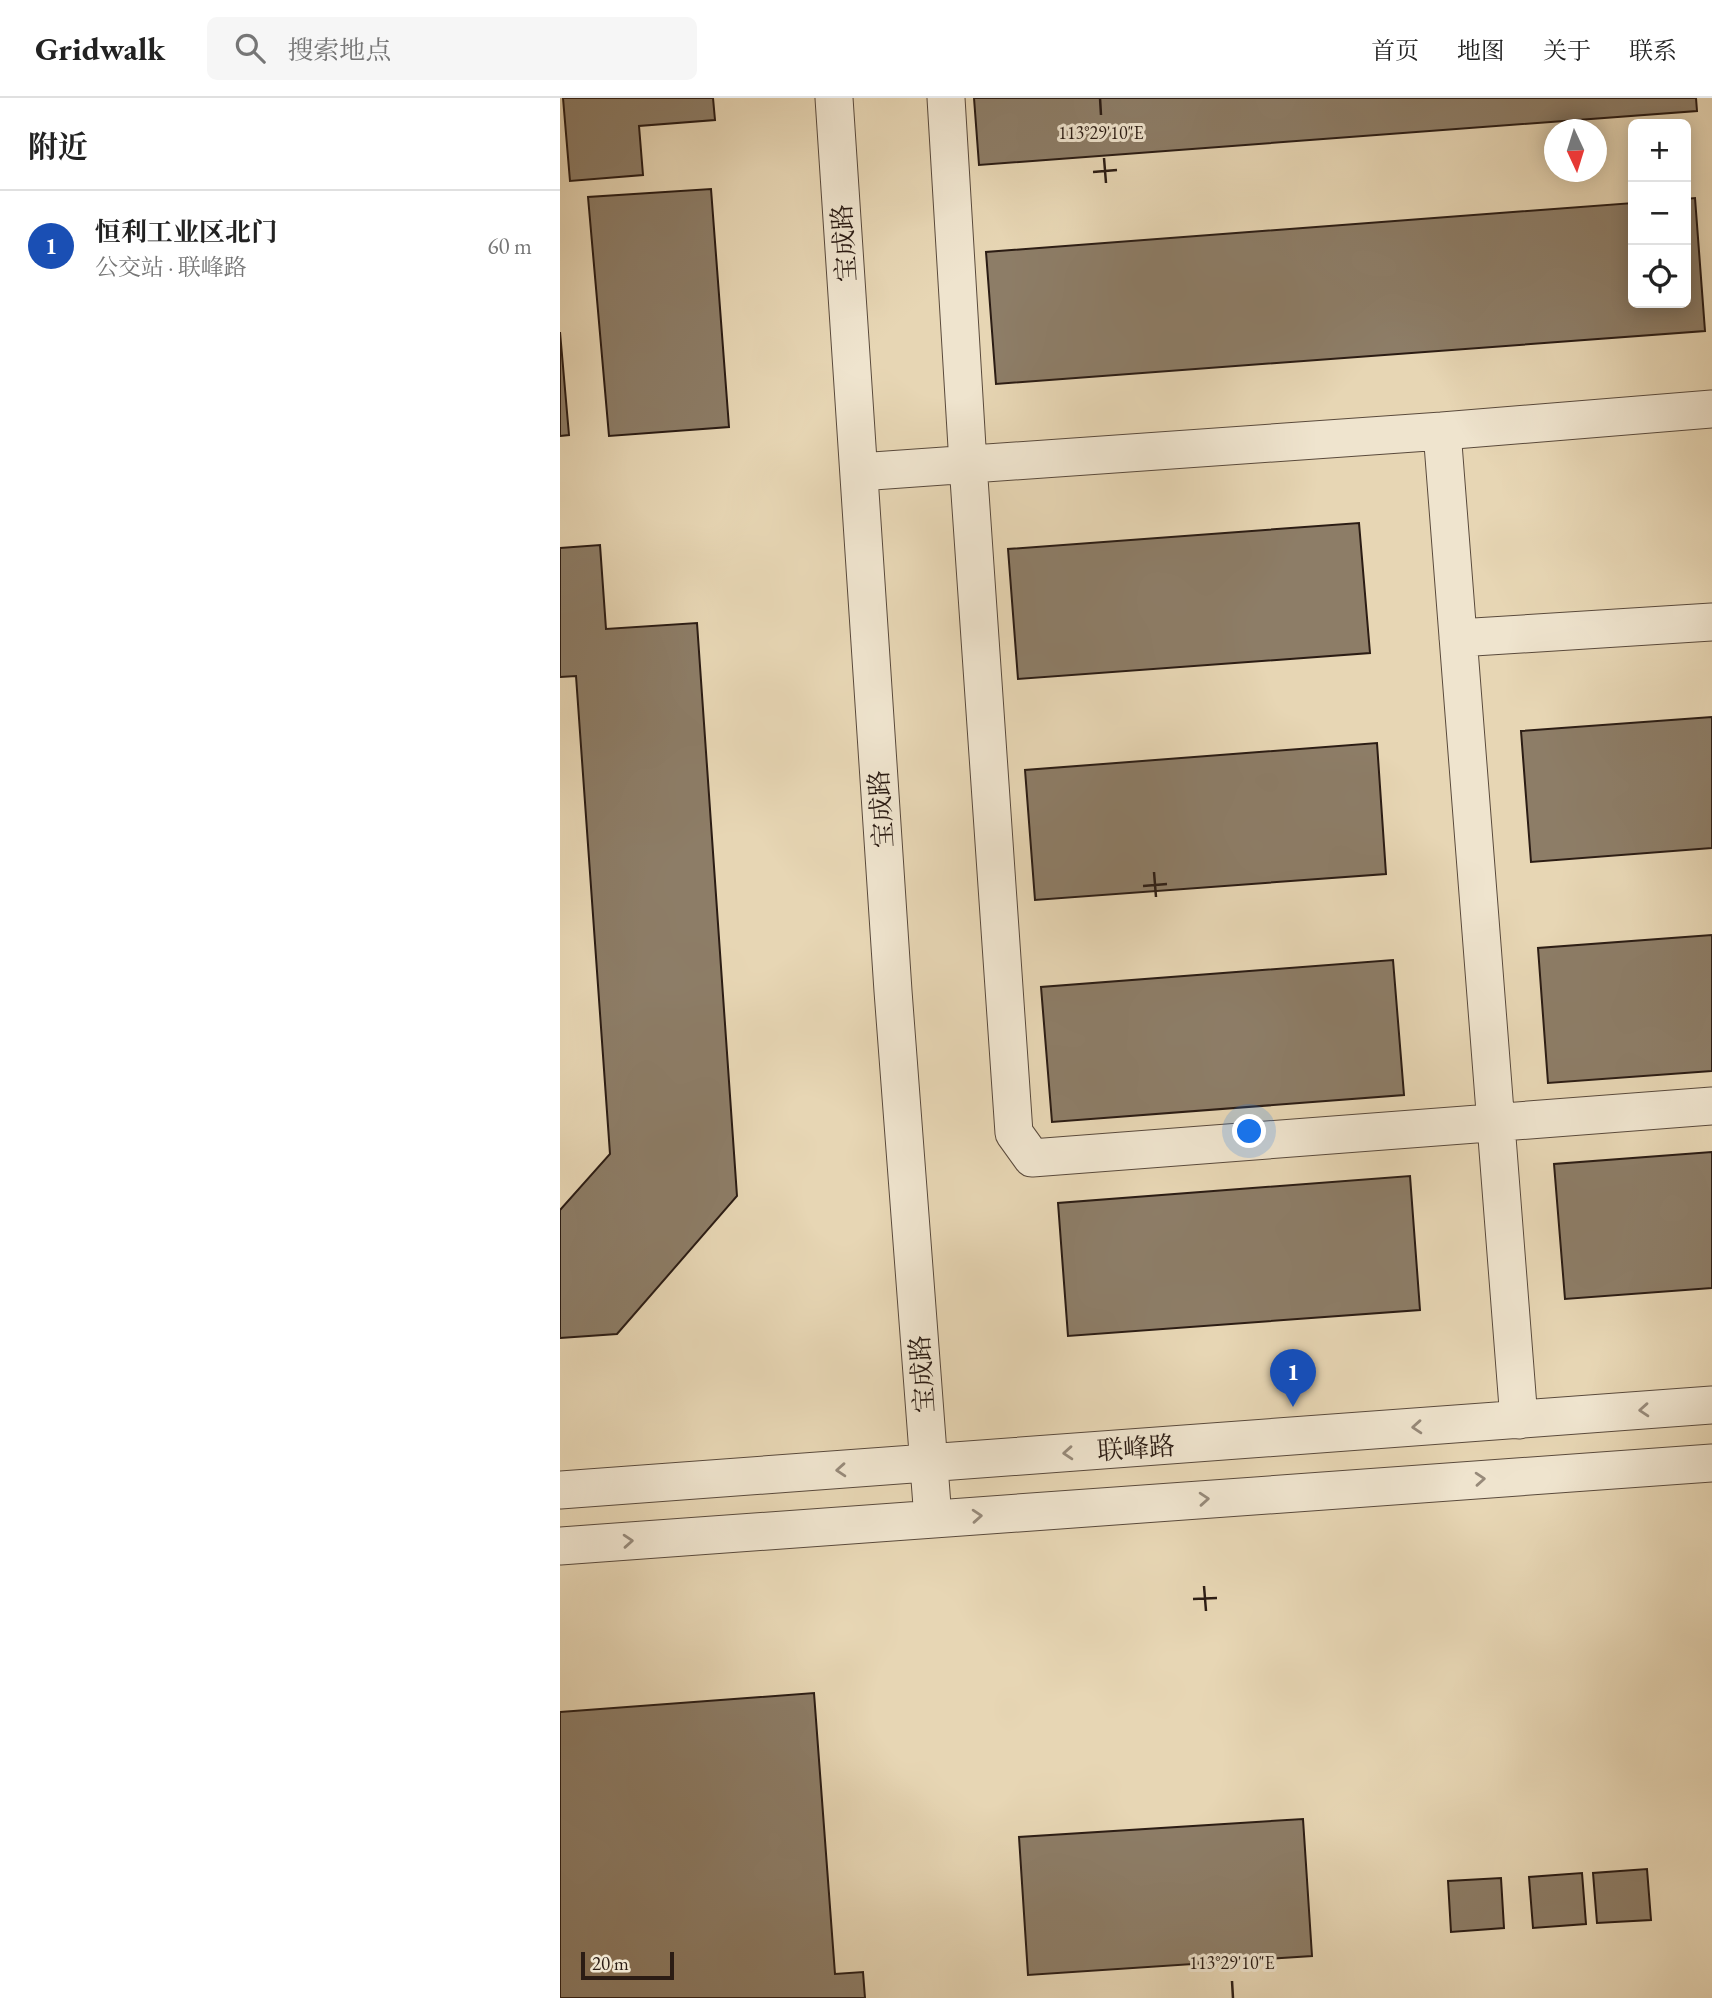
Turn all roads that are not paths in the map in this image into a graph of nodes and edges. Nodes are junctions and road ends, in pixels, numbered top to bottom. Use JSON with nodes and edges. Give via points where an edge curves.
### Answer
{"nodes":[{"id":1,"x":834,"y":98,"type":"edge"},
{"id":2,"x":946,"y":98,"type":"edge"},
{"id":3,"x":1712,"y":409,"type":"edge"},
{"id":4,"x":1442,"y":431,"type":"junction"},
{"id":5,"x":968,"y":464,"type":"junction"},
{"id":6,"x":859,"y":472,"type":"junction"},
{"id":7,"x":1712,"y":622,"type":"edge"},
{"id":8,"x":1458,"y":638,"type":"junction"},
{"id":9,"x":1712,"y":1106,"type":"edge"},
{"id":10,"x":1496,"y":1122,"type":"junction"},
{"id":11,"x":1712,"y":1405,"type":"edge"},
{"id":12,"x":1519,"y":1420,"type":"junction"},
{"id":13,"x":1712,"y":1463,"type":"edge"},
{"id":14,"x":929,"y":1464,"type":"junction"},
{"id":15,"x":560,"y":1490,"type":"edge"},
{"id":16,"x":933,"y":1519,"type":"junction"},
{"id":17,"x":560,"y":1546,"type":"edge"}],
"edges":[{"from":1,"to":6,"type":"street","name":"宝成路"},
{"from":2,"to":5,"type":"street"},
{"from":3,"to":4,"type":"street"},
{"from":4,"to":5,"type":"street"},
{"from":4,"to":8,"type":"street"},
{"from":5,"to":6,"type":"street"},
{"from":5,"to":10,"type":"street","via":[[1014,1133],[1032,1158]]},
{"from":6,"to":14,"type":"street","name":"宝成路"},
{"from":7,"to":8,"type":"street"},
{"from":8,"to":10,"type":"street"},
{"from":9,"to":10,"type":"street"},
{"from":10,"to":12,"type":"street"},
{"from":11,"to":12,"type":"street","name":"联峰路","one_way":true},
{"from":12,"to":14,"type":"street","name":"联峰路","one_way":true},
{"from":16,"to":13,"type":"street","one_way":true},
{"from":14,"to":15,"type":"street","name":"联峰路","one_way":true},
{"from":14,"to":16,"type":"street","name":"宝成路"},
{"from":17,"to":16,"type":"street","one_way":true}]}
